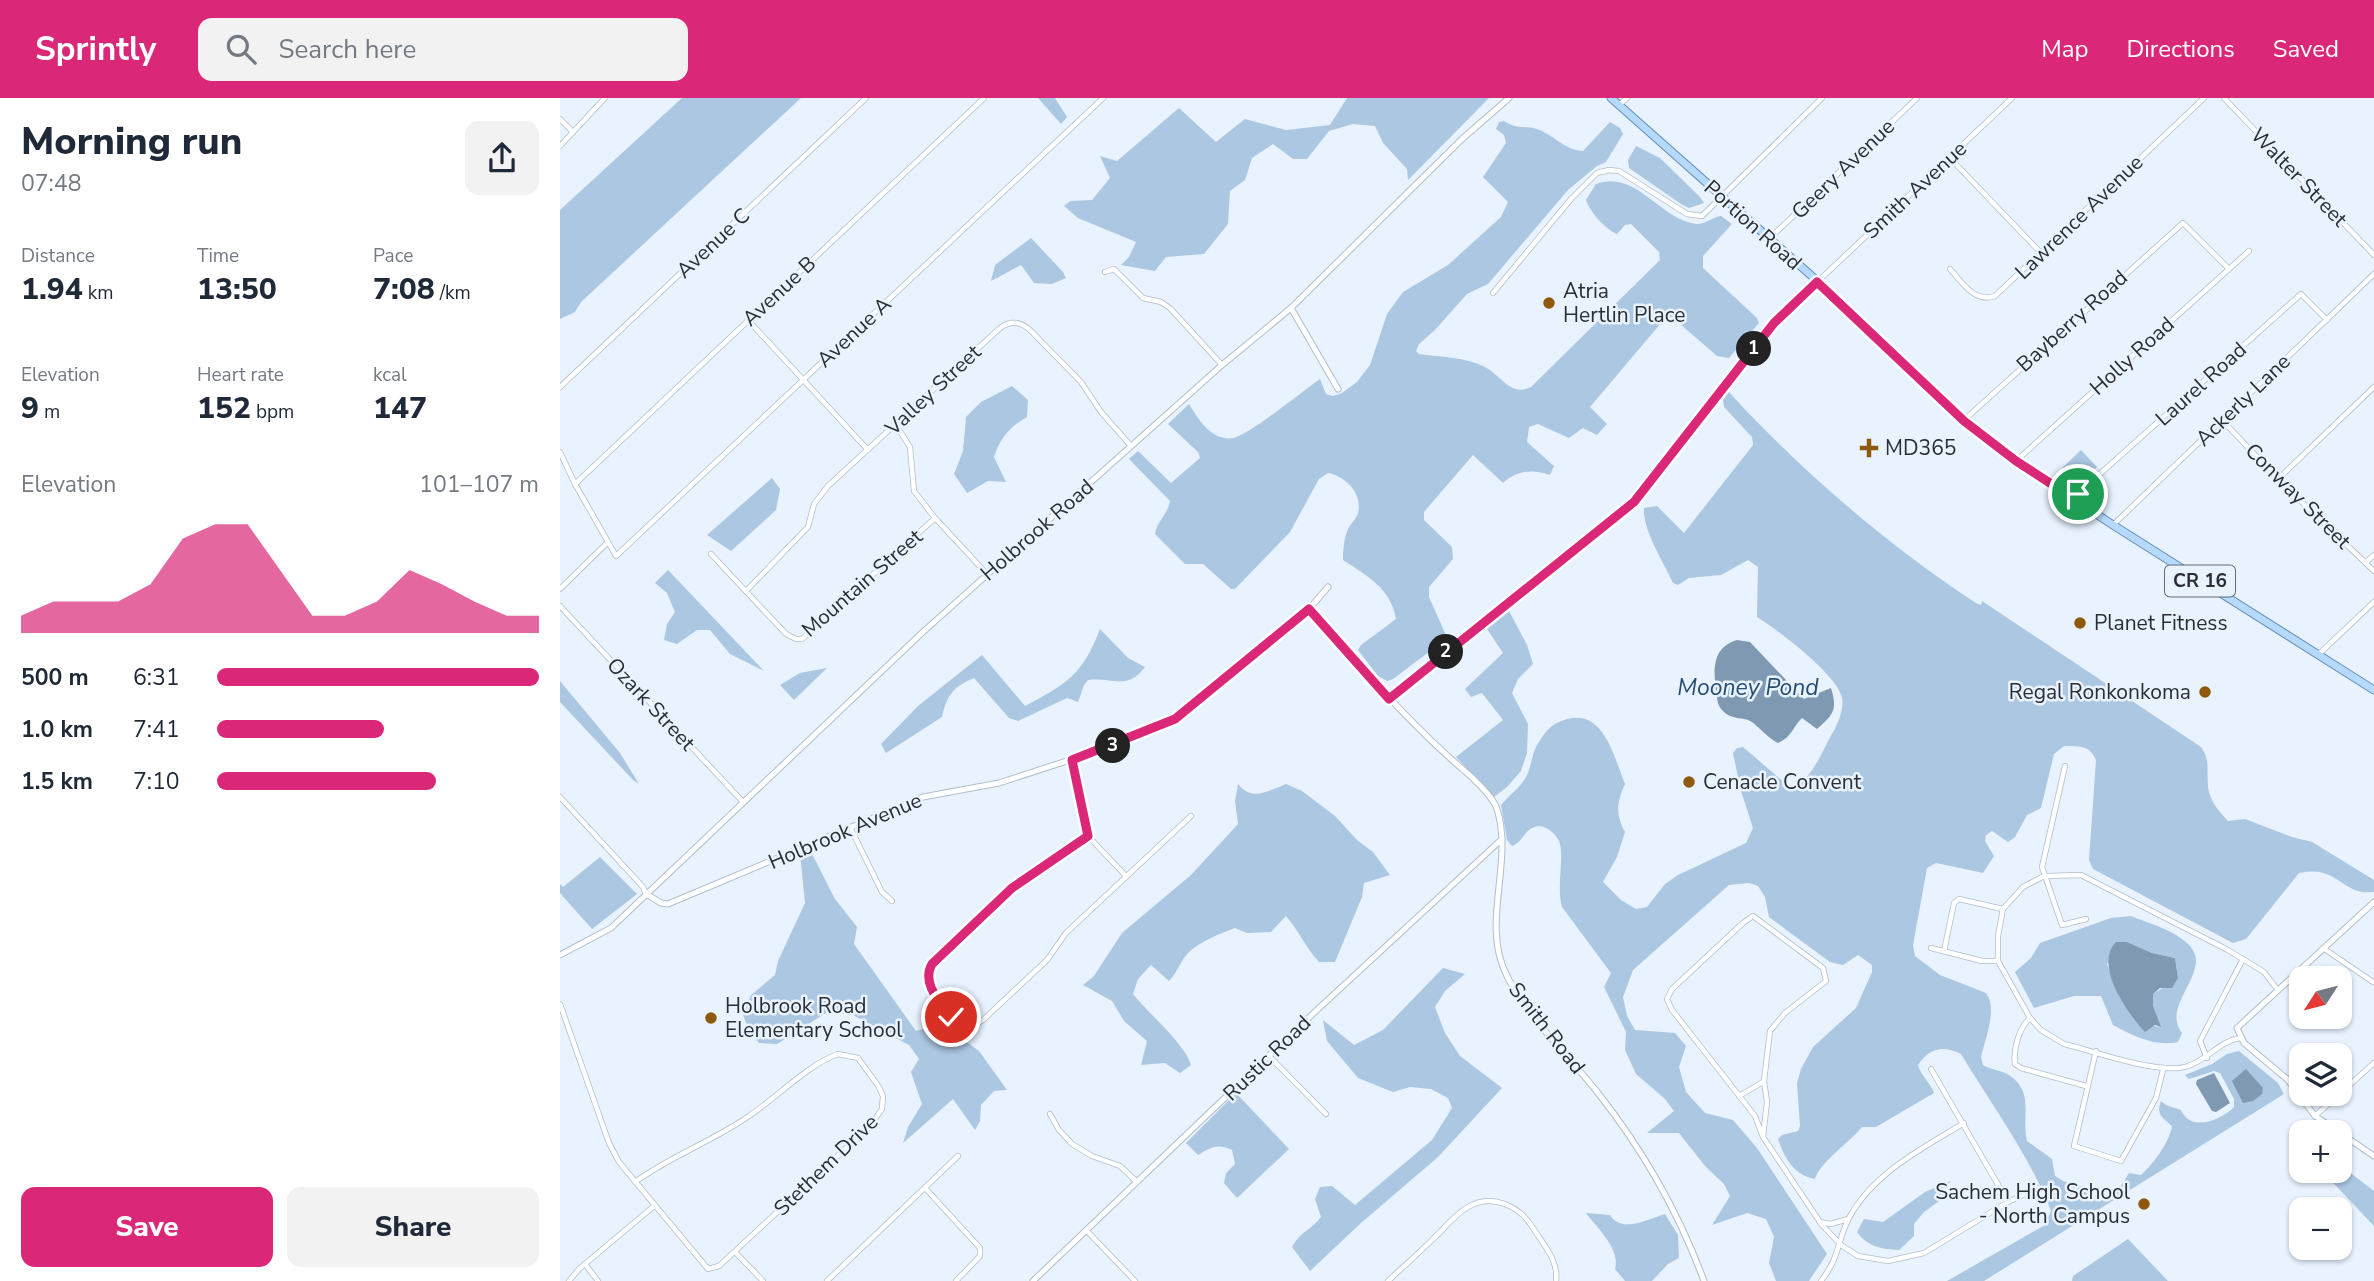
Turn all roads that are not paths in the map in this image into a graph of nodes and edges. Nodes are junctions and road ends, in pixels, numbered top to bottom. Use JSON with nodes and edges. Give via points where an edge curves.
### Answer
{"nodes":[{"id":1,"x":605,"y":98,"type":"edge"},
{"id":2,"x":866,"y":98,"type":"edge"},
{"id":3,"x":984,"y":98,"type":"edge"},
{"id":4,"x":1103,"y":98,"type":"edge"},
{"id":5,"x":1509,"y":98,"type":"edge"},
{"id":6,"x":1611,"y":98,"type":"edge"},
{"id":7,"x":1627,"y":98,"type":"edge"},
{"id":8,"x":1822,"y":98,"type":"edge"},
{"id":9,"x":1917,"y":98,"type":"edge"},
{"id":10,"x":2012,"y":98,"type":"edge"},
{"id":11,"x":2204,"y":98,"type":"edge"},
{"id":12,"x":2224,"y":98,"type":"edge"},
{"id":13,"x":1619,"y":105,"type":"junction"},
{"id":14,"x":560,"y":119,"type":"edge"},
{"id":15,"x":573,"y":132,"type":"junction"},
{"id":16,"x":560,"y":146,"type":"edge"},
{"id":17,"x":1950,"y":158,"type":"junction"},
{"id":18,"x":1722,"y":197,"type":"junction"},
{"id":19,"x":1770,"y":239,"type":"junction"},
{"id":20,"x":2249,"y":251,"type":"dead end"},
{"id":21,"x":2040,"y":252,"type":"junction"},
{"id":22,"x":2374,"y":255,"type":"edge"},
{"id":23,"x":1950,"y":269,"type":"dead end"},
{"id":24,"x":2229,"y":269,"type":"junction"},
{"id":25,"x":1105,"y":272,"type":"dead end"},
{"id":26,"x":2374,"y":274,"type":"edge"},
{"id":27,"x":1817,"y":282,"type":"junction"},
{"id":28,"x":1493,"y":293,"type":"dead end"},
{"id":29,"x":1291,"y":308,"type":"junction"},
{"id":30,"x":748,"y":320,"type":"junction"},
{"id":31,"x":2327,"y":320,"type":"junction"},
{"id":32,"x":1222,"y":365,"type":"junction"},
{"id":33,"x":804,"y":379,"type":"junction"},
{"id":34,"x":560,"y":387,"type":"edge"},
{"id":35,"x":2374,"y":387,"type":"edge"},
{"id":36,"x":1338,"y":389,"type":"dead end"},
{"id":37,"x":2222,"y":419,"type":"junction"},
{"id":38,"x":1964,"y":421,"type":"junction"},
{"id":39,"x":896,"y":425,"type":"junction"},
{"id":40,"x":1131,"y":446,"type":"junction"},
{"id":41,"x":868,"y":450,"type":"junction"},
{"id":42,"x":560,"y":452,"type":"edge"},
{"id":43,"x":2016,"y":461,"type":"junction"},
{"id":44,"x":2278,"y":480,"type":"junction"},
{"id":45,"x":575,"y":484,"type":"junction"},
{"id":46,"x":2073,"y":498,"type":"junction"},
{"id":47,"x":935,"y":519,"type":"junction"},
{"id":48,"x":2113,"y":525,"type":"junction"},
{"id":49,"x":607,"y":543,"type":"junction"},
{"id":50,"x":711,"y":554,"type":"dead end"},
{"id":51,"x":2374,"y":555,"type":"edge"},
{"id":52,"x":2366,"y":562,"type":"junction"},
{"id":53,"x":2374,"y":570,"type":"edge"},
{"id":54,"x":987,"y":574,"type":"junction"},
{"id":55,"x":1328,"y":587,"type":"dead end"},
{"id":56,"x":560,"y":589,"type":"edge"},
{"id":57,"x":746,"y":591,"type":"junction"},
{"id":58,"x":2374,"y":602,"type":"edge"},
{"id":59,"x":560,"y":606,"type":"edge"},
{"id":60,"x":1309,"y":609,"type":"junction"},
{"id":61,"x":2319,"y":654,"type":"junction"},
{"id":62,"x":2374,"y":690,"type":"edge"},
{"id":63,"x":1389,"y":699,"type":"junction"},
{"id":64,"x":1072,"y":760,"type":"junction"},
{"id":65,"x":2065,"y":766,"type":"dead end"},
{"id":66,"x":560,"y":797,"type":"edge"},
{"id":67,"x":743,"y":802,"type":"junction"},
{"id":68,"x":1191,"y":816,"type":"dead end"},
{"id":69,"x":850,"y":827,"type":"junction"},
{"id":70,"x":1088,"y":836,"type":"junction"},
{"id":71,"x":1503,"y":839,"type":"junction"},
{"id":72,"x":1125,"y":875,"type":"junction"},
{"id":73,"x":2044,"y":876,"type":"junction"},
{"id":74,"x":646,"y":894,"type":"junction"},
{"id":75,"x":892,"y":901,"type":"dead end"},
{"id":76,"x":2374,"y":902,"type":"edge"},
{"id":77,"x":2003,"y":909,"type":"junction"},
{"id":78,"x":2085,"y":919,"type":"dead end"},
{"id":79,"x":1931,"y":948,"type":"dead end"},
{"id":80,"x":2322,"y":948,"type":"junction"},
{"id":81,"x":1944,"y":951,"type":"junction"},
{"id":82,"x":560,"y":955,"type":"edge"},
{"id":83,"x":2243,"y":959,"type":"junction"},
{"id":84,"x":1998,"y":961,"type":"junction"},
{"id":85,"x":2373,"y":982,"type":"edge"},
{"id":86,"x":2277,"y":989,"type":"junction"},
{"id":87,"x":560,"y":1004,"type":"edge"},
{"id":88,"x":2030,"y":1018,"type":"junction"},
{"id":89,"x":2240,"y":1038,"type":"junction"},
{"id":90,"x":2096,"y":1051,"type":"junction"},
{"id":91,"x":1269,"y":1056,"type":"junction"},
{"id":92,"x":2207,"y":1058,"type":"junction"},
{"id":93,"x":2374,"y":1063,"type":"edge"},
{"id":94,"x":1931,"y":1069,"type":"dead end"},
{"id":95,"x":2164,"y":1070,"type":"junction"},
{"id":96,"x":1764,"y":1081,"type":"junction"},
{"id":97,"x":2087,"y":1086,"type":"junction"},
{"id":98,"x":1739,"y":1096,"type":"junction"},
{"id":99,"x":1051,"y":1114,"type":"dead end"},
{"id":100,"x":1326,"y":1114,"type":"dead end"},
{"id":101,"x":2315,"y":1116,"type":"junction"},
{"id":102,"x":2321,"y":1120,"type":"edge"},
{"id":103,"x":1964,"y":1123,"type":"junction"},
{"id":104,"x":1763,"y":1137,"type":"junction"},
{"id":105,"x":2352,"y":1142,"type":"edge"},
{"id":106,"x":958,"y":1156,"type":"dead end"},
{"id":107,"x":2374,"y":1156,"type":"edge"},
{"id":108,"x":636,"y":1181,"type":"junction"},
{"id":109,"x":1137,"y":1182,"type":"junction"},
{"id":110,"x":2037,"y":1188,"type":"dead end"},
{"id":111,"x":926,"y":1189,"type":"junction"},
{"id":112,"x":2008,"y":1202,"type":"junction"},
{"id":113,"x":654,"y":1206,"type":"junction"},
{"id":114,"x":1849,"y":1219,"type":"junction"},
{"id":115,"x":1820,"y":1222,"type":"junction"},
{"id":116,"x":1087,"y":1231,"type":"junction"},
{"id":117,"x":1840,"y":1245,"type":"junction"},
{"id":118,"x":736,"y":1252,"type":"junction"},
{"id":119,"x":585,"y":1264,"type":"junction"},
{"id":120,"x":569,"y":1281,"type":"edge"},
{"id":121,"x":598,"y":1281,"type":"edge"},
{"id":122,"x":762,"y":1281,"type":"edge"},
{"id":123,"x":827,"y":1281,"type":"edge"},
{"id":124,"x":956,"y":1281,"type":"edge"},
{"id":125,"x":1033,"y":1281,"type":"edge"},
{"id":126,"x":1135,"y":1281,"type":"edge"},
{"id":127,"x":1388,"y":1281,"type":"edge"},
{"id":128,"x":1556,"y":1281,"type":"edge"},
{"id":129,"x":1704,"y":1281,"type":"edge"},
{"id":130,"x":1821,"y":1281,"type":"edge"}],
"edges":[{"from":1,"to":15,"type":"street"},
{"from":2,"to":34,"type":"street","name":"Avenue C"},
{"from":3,"to":30,"type":"street","name":"Avenue B"},
{"from":4,"to":33,"type":"street","name":"Avenue A"},
{"from":5,"to":29,"type":"street","name":"Holbrook Road"},
{"from":6,"to":13,"type":"main road","name":"Portion Road","number":"CR 16"},
{"from":7,"to":13,"type":"street"},
{"from":8,"to":18,"type":"street"},
{"from":9,"to":19,"type":"street","name":"Geery Avenue"},
{"from":10,"to":17,"type":"street","name":"Smith Avenue"},
{"from":11,"to":21,"type":"street","name":"Lawrence Avenue"},
{"from":12,"to":22,"type":"street","name":"Walter Street"},
{"from":13,"to":18,"type":"main road","name":"Portion Road","number":"CR 16"},
{"from":14,"to":15,"type":"street"},
{"from":15,"to":16,"type":"street"},
{"from":17,"to":21,"type":"street"},
{"from":17,"to":27,"type":"street","name":"Smith Avenue"},
{"from":18,"to":19,"type":"main road","name":"Portion Road","number":"CR 16"},
{"from":18,"to":28,"type":"street","via":[[1695,217],[1619,171],[1597,173]]},
{"from":19,"to":27,"type":"main road","name":"Portion Road","number":"CR 16"},
{"from":20,"to":24,"type":"street","name":"Holly Road"},
{"from":21,"to":23,"type":"street","name":"Lawrence Avenue","via":[[1988,298],[1970,292]]},
{"from":24,"to":38,"type":"street","name":"Bayberry Road","via":[[2183,223]]},
{"from":24,"to":43,"type":"street","name":"Holly Road"},
{"from":25,"to":32,"type":"street","via":[[1114,269],[1143,298],[1167,305]]},
{"from":26,"to":31,"type":"street","name":"Ackerly Lane"},
{"from":27,"to":38,"type":"main road","name":"Portion Road","number":"CR 16"},
{"from":27,"to":63,"type":"street","name":"Smith Avenue","via":[[1774,323],[1634,502]]},
{"from":29,"to":32,"type":"street","name":"Holbrook Road"},
{"from":29,"to":36,"type":"street"},
{"from":30,"to":33,"type":"street"},
{"from":30,"to":45,"type":"street","name":"Avenue B"},
{"from":31,"to":37,"type":"street","name":"Ackerly Lane"},
{"from":31,"to":46,"type":"street","name":"Laurel Road","via":[[2301,294]]},
{"from":32,"to":40,"type":"street","name":"Holbrook Road"},
{"from":33,"to":41,"type":"street"},
{"from":33,"to":49,"type":"street","name":"Avenue A","via":[[616,556]]},
{"from":35,"to":44,"type":"street"},
{"from":37,"to":44,"type":"street","name":"Conway Street"},
{"from":37,"to":48,"type":"street","name":"Ackerly Lane"},
{"from":38,"to":43,"type":"main road","name":"Portion Road","number":"CR 16"},
{"from":39,"to":40,"type":"street","name":"Valley Street","via":[[1000,328],[1014,322],[1028,328],[1081,382]]},
{"from":39,"to":41,"type":"street","name":"Valley Street"},
{"from":39,"to":47,"type":"street","via":[[910,447],[914,491]]},
{"from":40,"to":54,"type":"street","name":"Holbrook Road"},
{"from":41,"to":57,"type":"street","name":"Valley Street","via":[[822,492],[808,527]]},
{"from":42,"to":45,"type":"street"},
{"from":43,"to":46,"type":"main road","name":"Portion Road","number":"CR 16"},
{"from":44,"to":52,"type":"street","name":"Conway Street"},
{"from":45,"to":49,"type":"street"},
{"from":46,"to":48,"type":"main road","name":"Portion Road","number":"CR 16"},
{"from":47,"to":54,"type":"street"},
{"from":47,"to":57,"type":"street","name":"Mountain Street","via":[[808,635],[796,639],[786,634]]},
{"from":48,"to":61,"type":"main road","name":"Portion Road","number":"CR 16"},
{"from":49,"to":56,"type":"street"},
{"from":50,"to":57,"type":"street"},
{"from":51,"to":52,"type":"street"},
{"from":52,"to":53,"type":"street","name":"Conway Street"},
{"from":54,"to":67,"type":"street","name":"Holbrook Road"},
{"from":55,"to":60,"type":"street","name":"Holbrook Avenue"},
{"from":58,"to":61,"type":"street"},
{"from":59,"to":67,"type":"street","name":"Ozark Street"},
{"from":60,"to":63,"type":"street","name":"Smith Road"},
{"from":60,"to":64,"type":"street","name":"Holbrook Avenue","via":[[1175,719]]},
{"from":61,"to":62,"type":"main road","name":"Portion Road","number":"CR 16"},
{"from":63,"to":71,"type":"street","name":"Smith Road","via":[[1497,806]]},
{"from":64,"to":69,"type":"street","name":"Holbrook Avenue","via":[[999,783],[923,797]]},
{"from":64,"to":70,"type":"street"},
{"from":65,"to":73,"type":"street","via":[[2042,867]]},
{"from":66,"to":74,"type":"street"},
{"from":67,"to":74,"type":"street","name":"Holbrook Road"},
{"from":68,"to":72,"type":"street"},
{"from":69,"to":74,"type":"street","name":"Holbrook Avenue","via":[[668,904]]},
{"from":69,"to":75,"type":"street"},
{"from":70,"to":72,"type":"street"},
{"from":70,"to":72,"type":"street","via":[[1012,888],[932,964],[928,982],[951,1017],[966,1025],[983,1020],[1047,960],[1066,933]]},
{"from":71,"to":91,"type":"street","name":"Rustic Road"},
{"from":71,"to":129,"type":"street","name":"Smith Road","via":[[1496,928],[1506,976],[1634,1140],[1687,1236]]},
{"from":73,"to":77,"type":"street","via":[[2021,889]]},
{"from":73,"to":78,"type":"street","via":[[2062,925]]},
{"from":73,"to":83,"type":"street","via":[[2081,875]]},
{"from":74,"to":82,"type":"street","name":"Holbrook Road","via":[[611,928]]},
{"from":76,"to":80,"type":"street"},
{"from":77,"to":81,"type":"street","via":[[1959,899],[1954,903]]},
{"from":77,"to":84,"type":"street"},
{"from":79,"to":81,"type":"street"},
{"from":80,"to":85,"type":"street"},
{"from":80,"to":86,"type":"street"},
{"from":81,"to":84,"type":"street"},
{"from":83,"to":86,"type":"street","via":[[2264,972]]},
{"from":83,"to":92,"type":"street","via":[[2200,1041]]},
{"from":84,"to":88,"type":"street"},
{"from":86,"to":89,"type":"street","via":[[2237,1028]]},
{"from":87,"to":108,"type":"street","name":"Stethem Drive","via":[[609,1143]]},
{"from":88,"to":90,"type":"street","via":[[2064,1044]]},
{"from":88,"to":97,"type":"street","via":[[2022,1026],[2015,1064]]},
{"from":89,"to":92,"type":"street","via":[[2229,1040]]},
{"from":89,"to":101,"type":"street","via":[[2287,1079]]},
{"from":90,"to":95,"type":"street"},
{"from":90,"to":97,"type":"street"},
{"from":91,"to":100,"type":"street"},
{"from":91,"to":109,"type":"street","name":"Rustic Road"},
{"from":92,"to":95,"type":"street"},
{"from":93,"to":101,"type":"street"},
{"from":94,"to":103,"type":"street"},
{"from":95,"to":97,"type":"street","via":[[2156,1098],[2121,1161],[2074,1146]]},
{"from":96,"to":98,"type":"street"},
{"from":96,"to":98,"type":"street","via":[[1770,1031],[1826,981],[1823,968],[1753,916],[1672,989],[1667,999]]},
{"from":96,"to":104,"type":"street"},
{"from":98,"to":104,"type":"street","via":[[1755,1116]]},
{"from":99,"to":109,"type":"street","via":[[1072,1144],[1120,1166]]},
{"from":101,"to":102,"type":"street"},
{"from":103,"to":112,"type":"street"},
{"from":103,"to":114,"type":"street","via":[[1894,1167],[1865,1194]]},
{"from":104,"to":115,"type":"street"},
{"from":105,"to":107,"type":"street"},
{"from":106,"to":111,"type":"street"},
{"from":108,"to":113,"type":"street","name":"Stethem Drive"},
{"from":108,"to":118,"type":"street","name":"Stethem Drive","via":[[743,1120],[821,1063],[838,1054],[858,1058],[880,1087],[882,1109],[870,1126]]},
{"from":109,"to":116,"type":"street","name":"Rustic Road"},
{"from":110,"to":112,"type":"street"},
{"from":111,"to":123,"type":"street"},
{"from":111,"to":124,"type":"street","via":[[981,1252]]},
{"from":112,"to":117,"type":"street","via":[[1924,1253],[1888,1261],[1858,1256]]},
{"from":113,"to":118,"type":"street","name":"Stethem Drive","via":[[708,1269]]},
{"from":113,"to":119,"type":"street"},
{"from":114,"to":115,"type":"street"},
{"from":114,"to":117,"type":"street"},
{"from":115,"to":117,"type":"street"},
{"from":116,"to":125,"type":"street","name":"Rustic Road"},
{"from":116,"to":126,"type":"street"},
{"from":117,"to":130,"type":"street","via":[[1833,1266]]},
{"from":118,"to":122,"type":"street"},
{"from":119,"to":120,"type":"street"},
{"from":119,"to":121,"type":"street"},
{"from":127,"to":128,"type":"street","via":[[1459,1213],[1480,1202],[1504,1203],[1522,1214],[1552,1257]]}]}
